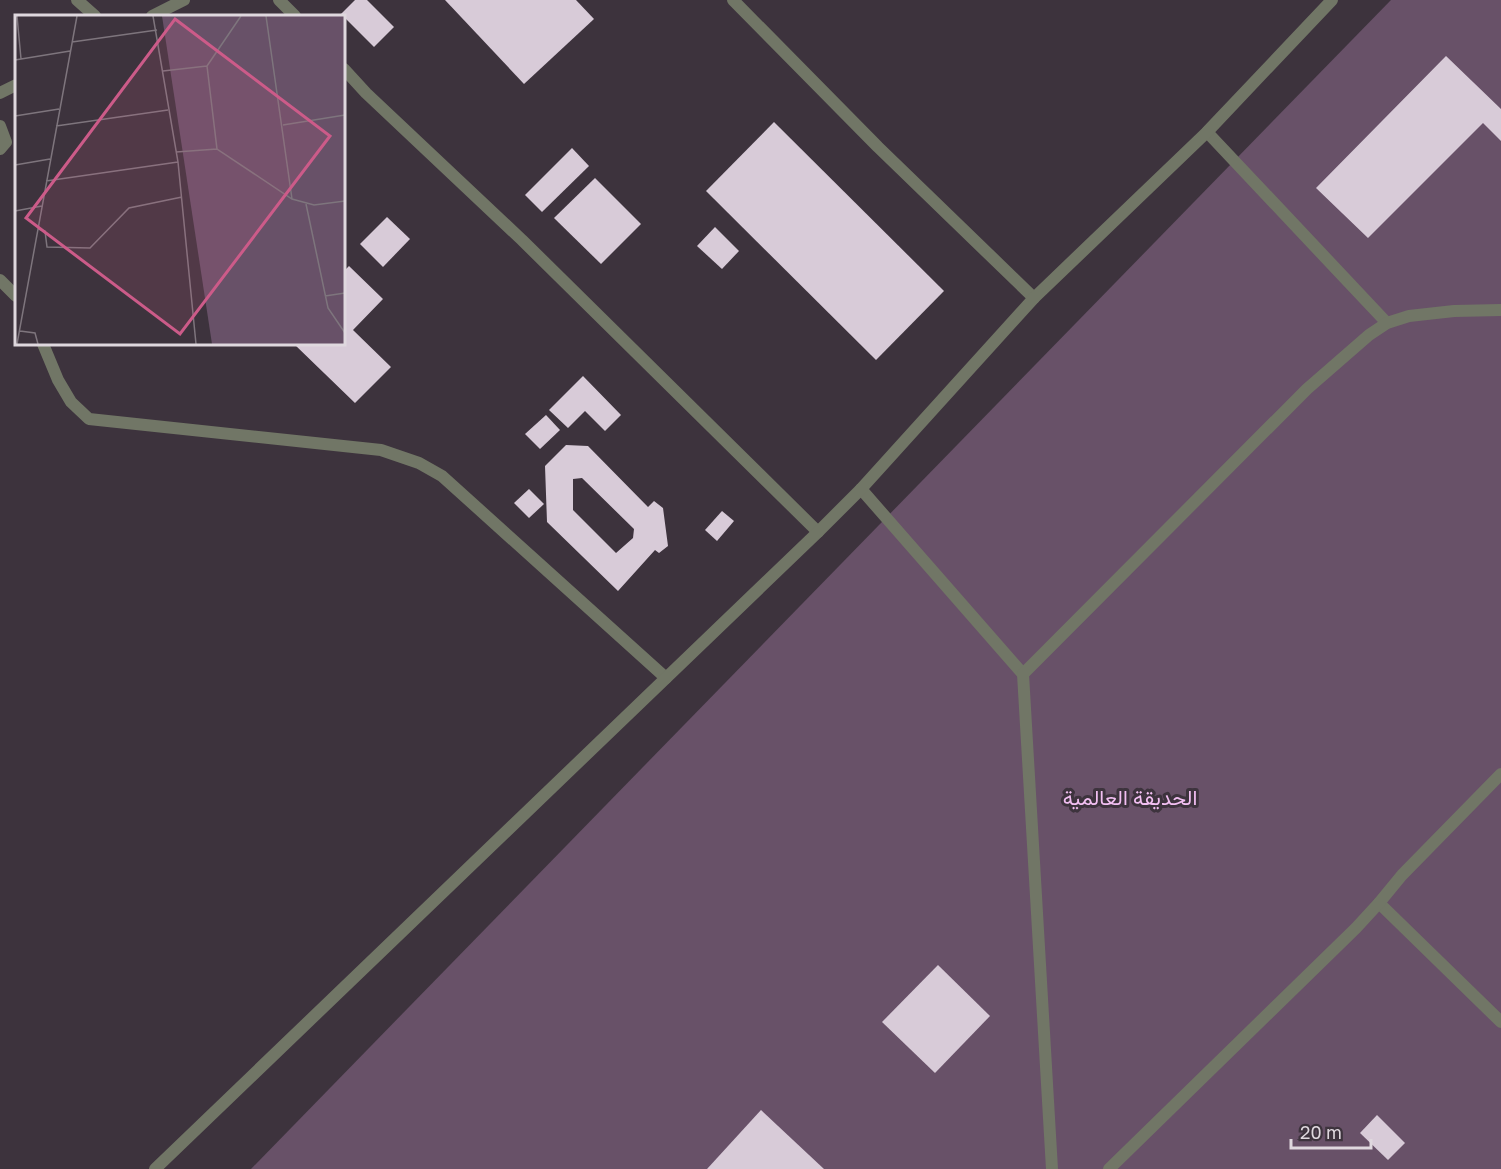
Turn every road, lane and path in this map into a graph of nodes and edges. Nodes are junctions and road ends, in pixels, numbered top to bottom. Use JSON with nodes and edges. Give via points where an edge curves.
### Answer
{"nodes":[{"id":1,"x":77,"y":0,"type":"edge"},
{"id":2,"x":184,"y":0,"type":"edge"},
{"id":3,"x":279,"y":0,"type":"edge"},
{"id":4,"x":733,"y":0,"type":"edge"},
{"id":5,"x":1332,"y":0,"type":"edge"},
{"id":6,"x":94,"y":15,"type":"edge"},
{"id":7,"x":154,"y":15,"type":"edge"},
{"id":8,"x":294,"y":15,"type":"edge"},
{"id":9,"x":345,"y":70,"type":"edge"},
{"id":10,"x":15,"y":86,"type":"edge"},
{"id":11,"x":0,"y":93,"type":"edge"},
{"id":12,"x":0,"y":126,"type":"edge"},
{"id":13,"x":1207,"y":132,"type":"junction"},
{"id":14,"x":0,"y":149,"type":"edge"},
{"id":15,"x":0,"y":280,"type":"edge"},
{"id":16,"x":15,"y":295,"type":"edge"},
{"id":17,"x":1034,"y":298,"type":"junction"},
{"id":18,"x":1501,"y":310,"type":"edge"},
{"id":19,"x":1387,"y":323,"type":"junction"},
{"id":20,"x":43,"y":345,"type":"edge"},
{"id":21,"x":861,"y":489,"type":"junction"},
{"id":22,"x":818,"y":532,"type":"junction"},
{"id":23,"x":1023,"y":674,"type":"junction"},
{"id":24,"x":666,"y":678,"type":"junction"},
{"id":25,"x":1501,"y":774,"type":"edge"},
{"id":26,"x":1379,"y":903,"type":"junction"},
{"id":27,"x":1501,"y":1022,"type":"edge"},
{"id":28,"x":154,"y":1169,"type":"edge"},
{"id":29,"x":1052,"y":1169,"type":"edge"},
{"id":30,"x":1109,"y":1169,"type":"edge"}],
"edges":[{"from":1,"to":6,"type":"street"},
{"from":2,"to":7,"type":"street"},
{"from":3,"to":8,"type":"street"},
{"from":4,"to":17,"type":"street"},
{"from":5,"to":13,"type":"street"},
{"from":9,"to":22,"type":"street"},
{"from":10,"to":11,"type":"street"},
{"from":12,"to":14,"type":"street","via":[[6,142]]},
{"from":13,"to":17,"type":"street"},
{"from":13,"to":19,"type":"street"},
{"from":15,"to":16,"type":"street"},
{"from":17,"to":21,"type":"street"},
{"from":18,"to":19,"type":"street","via":[[1409,316]]},
{"from":19,"to":23,"type":"street","via":[[1307,389]]},
{"from":20,"to":24,"type":"street","via":[[71,402],[89,419],[381,450],[419,463],[442,476]]},
{"from":21,"to":22,"type":"street"},
{"from":21,"to":23,"type":"street"},
{"from":22,"to":24,"type":"street"},
{"from":23,"to":29,"type":"street"},
{"from":24,"to":28,"type":"street"},
{"from":25,"to":26,"type":"street"},
{"from":26,"to":27,"type":"street"},
{"from":26,"to":30,"type":"street"}]}
